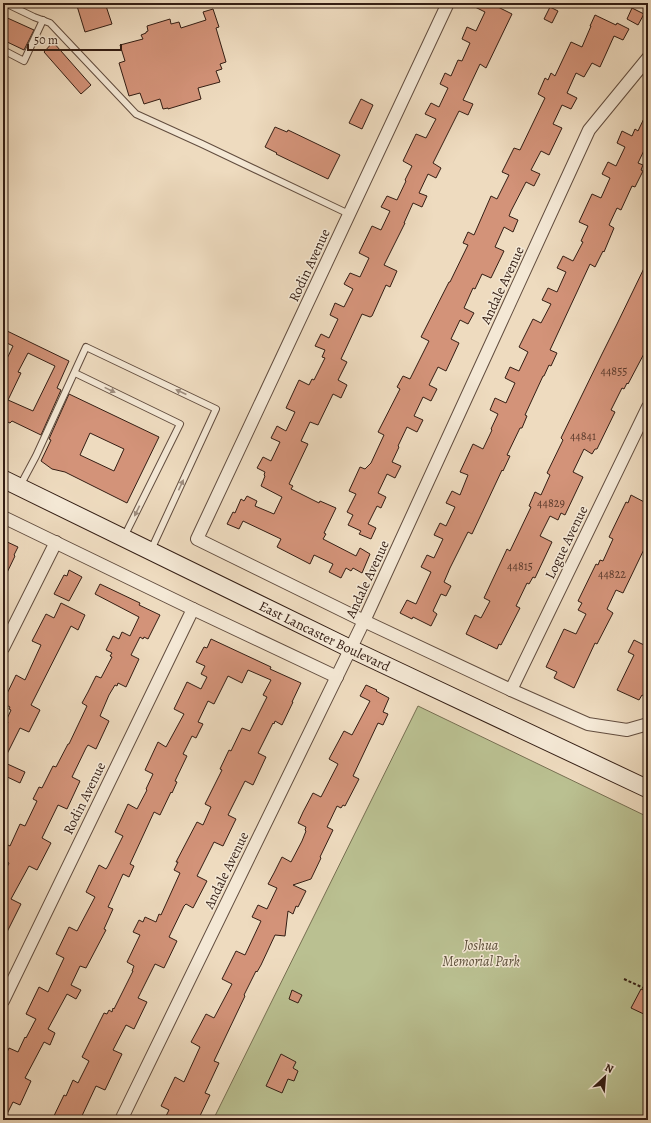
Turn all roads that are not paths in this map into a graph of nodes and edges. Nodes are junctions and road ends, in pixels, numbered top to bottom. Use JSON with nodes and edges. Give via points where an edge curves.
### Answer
{"nodes":[{"id":1,"x":5,"y":3,"type":"edge"},
{"id":2,"x":448,"y":3,"type":"edge"},
{"id":3,"x":43,"y":20,"type":"junction"},
{"id":4,"x":3,"y":50,"type":"edge"},
{"id":5,"x":648,"y":58,"type":"edge"},
{"id":6,"x":349,"y":214,"type":"junction"},
{"id":7,"x":75,"y":373,"type":"junction"},
{"id":8,"x":648,"y":407,"type":"edge"},
{"id":9,"x":3,"y":479,"type":"edge"},
{"id":10,"x":20,"y":487,"type":"junction"},
{"id":11,"x":3,"y":517,"type":"edge"},
{"id":12,"x":124,"y":538,"type":"junction"},
{"id":13,"x":56,"y":542,"type":"junction"},
{"id":14,"x":150,"y":551,"type":"junction"},
{"id":15,"x":193,"y":608,"type":"junction"},
{"id":16,"x":364,"y":621,"type":"junction"},
{"id":17,"x":3,"y":648,"type":"edge"},
{"id":18,"x":350,"y":649,"type":"junction"},
{"id":19,"x":336,"y":677,"type":"junction"},
{"id":20,"x":511,"y":690,"type":"junction"},
{"id":21,"x":648,"y":724,"type":"edge"},
{"id":22,"x":647,"y":786,"type":"edge"},
{"id":23,"x":3,"y":1001,"type":"edge"},
{"id":24,"x":121,"y":1120,"type":"edge"}],
"edges":[{"from":1,"to":3,"type":"lane"},
{"from":2,"to":6,"type":"street","name":"Rodin Avenue"},
{"from":3,"to":4,"type":"lane","via":[[24,61]]},
{"from":3,"to":6,"type":"lane","via":[[50,23],[136,114]]},
{"from":5,"to":16,"type":"street","name":"Andale Avenue","via":[[589,130]]},
{"from":6,"to":16,"type":"street","name":"Rodin Avenue","via":[[197,539]]},
{"from":7,"to":10,"type":"lane"},
{"from":7,"to":12,"type":"lane","one_way":true,"via":[[180,424]]},
{"from":14,"to":7,"type":"lane","one_way":true,"via":[[216,409],[86,347]]},
{"from":8,"to":20,"type":"street","name":"Logue Avenue"},
{"from":9,"to":10,"type":"main road","name":"East Lancaster Boulevard"},
{"from":10,"to":12,"type":"main road","name":"East Lancaster Boulevard"},
{"from":11,"to":13,"type":"street"},
{"from":12,"to":14,"type":"main road","name":"East Lancaster Boulevard"},
{"from":13,"to":15,"type":"street"},
{"from":13,"to":17,"type":"street"},
{"from":14,"to":18,"type":"main road","name":"East Lancaster Boulevard"},
{"from":15,"to":19,"type":"street"},
{"from":15,"to":23,"type":"street","name":"Rodin Avenue"},
{"from":16,"to":18,"type":"street","name":"Andale Avenue"},
{"from":16,"to":20,"type":"street"},
{"from":18,"to":19,"type":"street","name":"Andale Avenue"},
{"from":18,"to":22,"type":"main road","name":"East Lancaster Boulevard"},
{"from":19,"to":24,"type":"street","name":"Andale Avenue"},
{"from":20,"to":21,"type":"street","via":[[588,724],[627,730]]}]}
